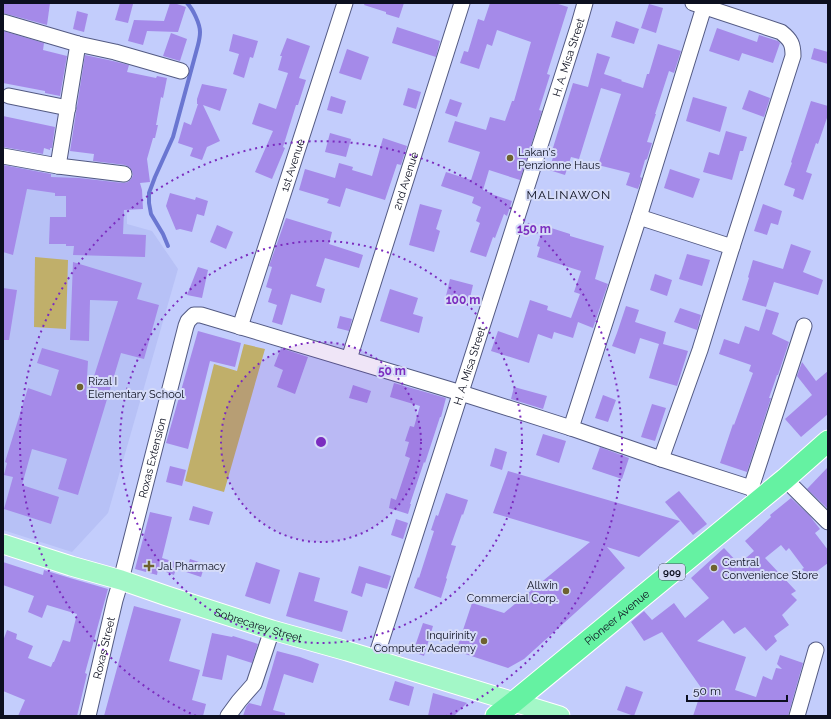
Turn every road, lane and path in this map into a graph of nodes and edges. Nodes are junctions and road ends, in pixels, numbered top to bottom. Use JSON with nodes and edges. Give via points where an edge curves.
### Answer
{"nodes":[{"id":1,"x":345,"y":3,"type":"edge"},
{"id":2,"x":462,"y":3,"type":"edge"},
{"id":3,"x":585,"y":3,"type":"edge"},
{"id":4,"x":698,"y":5,"type":"edge"},
{"id":5,"x":3,"y":22,"type":"edge"},
{"id":6,"x":78,"y":44,"type":"junction"},
{"id":7,"x":181,"y":71,"type":"dead end"},
{"id":8,"x":9,"y":96,"type":"dead end"},
{"id":9,"x":68,"y":108,"type":"junction"},
{"id":10,"x":3,"y":156,"type":"edge"},
{"id":11,"x":58,"y":166,"type":"junction"},
{"id":12,"x":124,"y":174,"type":"dead end"},
{"id":13,"x":639,"y":217,"type":"junction"},
{"id":14,"x":732,"y":247,"type":"junction"},
{"id":15,"x":804,"y":326,"type":"dead end"},
{"id":16,"x":240,"y":327,"type":"junction"},
{"id":17,"x":349,"y":359,"type":"junction"},
{"id":18,"x":461,"y":393,"type":"junction"},
{"id":19,"x":571,"y":428,"type":"junction"},
{"id":20,"x":828,"y":441,"type":"edge"},
{"id":21,"x":661,"y":459,"type":"junction"},
{"id":22,"x":785,"y":479,"type":"junction"},
{"id":23,"x":755,"y":494,"type":"junction"},
{"id":24,"x":828,"y":522,"type":"edge"},
{"id":25,"x":3,"y":544,"type":"edge"},
{"id":26,"x":121,"y":580,"type":"junction"},
{"id":27,"x":272,"y":630,"type":"junction"},
{"id":28,"x":816,"y":650,"type":"dead end"},
{"id":29,"x":376,"y":660,"type":"junction"},
{"id":30,"x":514,"y":702,"type":"junction"},
{"id":31,"x":88,"y":716,"type":"edge"},
{"id":32,"x":228,"y":716,"type":"edge"},
{"id":33,"x":496,"y":716,"type":"edge"},
{"id":34,"x":560,"y":716,"type":"edge"},
{"id":35,"x":797,"y":716,"type":"edge"}],
"edges":[{"from":1,"to":16,"type":"street","name":"1st Avenue"},
{"from":2,"to":17,"type":"street","name":"2nd Avenue"},
{"from":3,"to":18,"type":"street","name":"H. A. Misa Street"},
{"from":4,"to":13,"type":"street"},
{"from":4,"to":14,"type":"street","via":[[781,32],[789,38],[793,47],[793,56]]},
{"from":5,"to":6,"type":"street"},
{"from":6,"to":7,"type":"street"},
{"from":6,"to":9,"type":"street"},
{"from":8,"to":9,"type":"street"},
{"from":9,"to":11,"type":"street"},
{"from":10,"to":11,"type":"street"},
{"from":11,"to":12,"type":"street"},
{"from":13,"to":14,"type":"street"},
{"from":13,"to":19,"type":"street"},
{"from":14,"to":21,"type":"street","via":[[700,350]]},
{"from":15,"to":23,"type":"street"},
{"from":16,"to":17,"type":"street"},
{"from":16,"to":26,"type":"street","name":"Roxas Extension","via":[[201,315],[194,315],[188,321]]},
{"from":17,"to":18,"type":"street"},
{"from":18,"to":19,"type":"street"},
{"from":18,"to":29,"type":"street","name":"H. A. Misa Street"},
{"from":19,"to":21,"type":"street"},
{"from":20,"to":22,"type":"highway","name":"Pioneer Avenue","number":"909"},
{"from":21,"to":23,"type":"street"},
{"from":22,"to":23,"type":"highway","name":"Pioneer Avenue","number":"909"},
{"from":22,"to":24,"type":"street"},
{"from":23,"to":30,"type":"highway","name":"Pioneer Avenue","number":"909"},
{"from":25,"to":26,"type":"main road","name":"Sobrecarey Street"},
{"from":26,"to":27,"type":"main road","name":"Sobrecarey Street"},
{"from":26,"to":31,"type":"street","name":"Roxas Street"},
{"from":27,"to":29,"type":"main road","name":"Sobrecarey Street"},
{"from":27,"to":32,"type":"street","via":[[254,684]]},
{"from":28,"to":35,"type":"street"},
{"from":29,"to":30,"type":"main road","name":"Sobrecarey Street"},
{"from":30,"to":33,"type":"highway","name":"Pioneer Avenue","number":"909"},
{"from":30,"to":34,"type":"main road","name":"Sobrecarey Street"}]}
